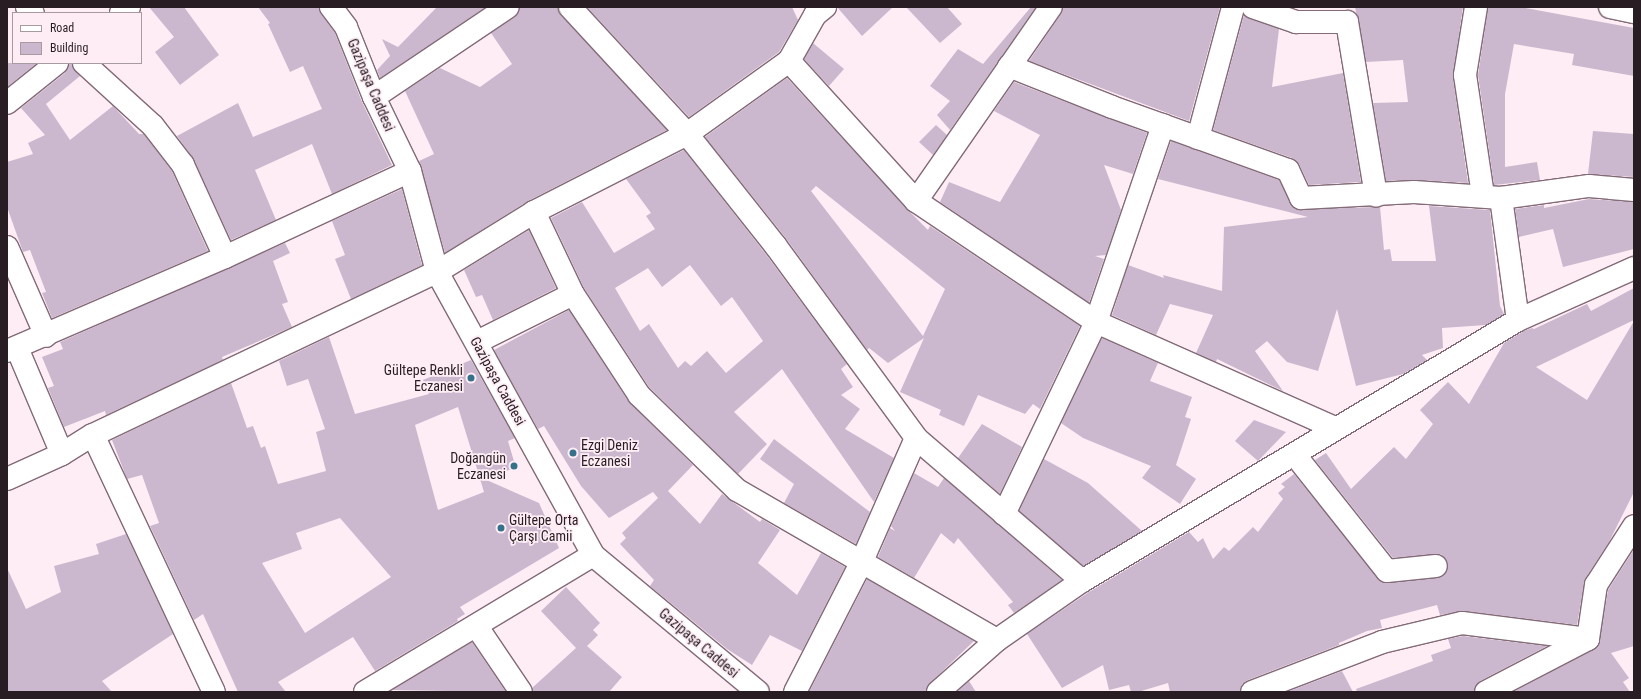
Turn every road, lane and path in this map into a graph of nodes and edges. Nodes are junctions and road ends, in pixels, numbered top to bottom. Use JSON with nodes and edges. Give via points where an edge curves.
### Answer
{"nodes":[{"id":1,"x":331,"y":7,"type":"edge"},
{"id":2,"x":508,"y":7,"type":"edge"},
{"id":3,"x":570,"y":7,"type":"edge"},
{"id":4,"x":1051,"y":7,"type":"edge"},
{"id":5,"x":1233,"y":7,"type":"edge"},
{"id":6,"x":1253,"y":7,"type":"edge"},
{"id":7,"x":1476,"y":7,"type":"edge"},
{"id":8,"x":1610,"y":7,"type":"edge"},
{"id":9,"x":818,"y":10,"type":"edge"},
{"id":10,"x":1634,"y":12,"type":"edge"},
{"id":11,"x":789,"y":61,"type":"junction"},
{"id":12,"x":56,"y":64,"type":"edge"},
{"id":13,"x":85,"y":64,"type":"edge"},
{"id":14,"x":1009,"y":66,"type":"junction"},
{"id":15,"x":374,"y":97,"type":"junction"},
{"id":16,"x":7,"y":103,"type":"edge"},
{"id":17,"x":1163,"y":125,"type":"junction"},
{"id":18,"x":687,"y":134,"type":"junction"},
{"id":19,"x":1198,"y":138,"type":"junction"},
{"id":20,"x":410,"y":171,"type":"junction"},
{"id":21,"x":1634,"y":190,"type":"edge"},
{"id":22,"x":1376,"y":196,"type":"junction"},
{"id":23,"x":1492,"y":197,"type":"junction"},
{"id":24,"x":916,"y":201,"type":"junction"},
{"id":25,"x":534,"y":212,"type":"junction"},
{"id":26,"x":7,"y":247,"type":"edge"},
{"id":27,"x":225,"y":257,"type":"junction"},
{"id":28,"x":1634,"y":268,"type":"edge"},
{"id":29,"x":437,"y":272,"type":"junction"},
{"id":30,"x":573,"y":294,"type":"junction"},
{"id":31,"x":1518,"y":320,"type":"junction"},
{"id":32,"x":1096,"y":322,"type":"junction"},
{"id":33,"x":46,"y":336,"type":"junction"},
{"id":34,"x":477,"y":342,"type":"junction"},
{"id":35,"x":12,"y":350,"type":"edge"},
{"id":36,"x":1334,"y":428,"type":"junction"},
{"id":37,"x":93,"y":435,"type":"junction"},
{"id":38,"x":916,"y":438,"type":"junction"},
{"id":39,"x":62,"y":454,"type":"junction"},
{"id":40,"x":1295,"y":455,"type":"junction"},
{"id":41,"x":7,"y":479,"type":"edge"},
{"id":42,"x":1004,"y":514,"type":"junction"},
{"id":43,"x":1634,"y":526,"type":"edge"},
{"id":44,"x":593,"y":554,"type":"junction"},
{"id":45,"x":862,"y":561,"type":"junction"},
{"id":46,"x":1436,"y":566,"type":"dead end"},
{"id":47,"x":1082,"y":581,"type":"junction"},
{"id":48,"x":477,"y":627,"type":"junction"},
{"id":49,"x":1588,"y":639,"type":"junction"},
{"id":50,"x":997,"y":640,"type":"junction"},
{"id":51,"x":214,"y":692,"type":"edge"},
{"id":52,"x":365,"y":692,"type":"edge"},
{"id":53,"x":521,"y":692,"type":"edge"},
{"id":54,"x":758,"y":692,"type":"edge"},
{"id":55,"x":795,"y":692,"type":"edge"},
{"id":56,"x":938,"y":692,"type":"edge"},
{"id":57,"x":1252,"y":692,"type":"edge"},
{"id":58,"x":1486,"y":692,"type":"edge"}],
"edges":[{"from":1,"to":15,"type":"street","name":"Gazipaşa Caddesi","via":[[346,27]]},
{"from":2,"to":15,"type":"street"},
{"from":3,"to":18,"type":"street"},
{"from":4,"to":14,"type":"street"},
{"from":5,"to":19,"type":"street"},
{"from":6,"to":22,"type":"street","via":[[1296,22],[1347,22]]},
{"from":7,"to":23,"type":"street","via":[[1465,75]]},
{"from":8,"to":10,"type":"street"},
{"from":9,"to":11,"type":"street"},
{"from":11,"to":18,"type":"street"},
{"from":11,"to":24,"type":"street"},
{"from":12,"to":16,"type":"street"},
{"from":13,"to":27,"type":"street","via":[[152,126],[183,165]]},
{"from":14,"to":17,"type":"street"},
{"from":14,"to":24,"type":"street"},
{"from":15,"to":20,"type":"street","name":"Gazipaşa Caddesi"},
{"from":17,"to":19,"type":"street"},
{"from":17,"to":32,"type":"street"},
{"from":18,"to":25,"type":"street"},
{"from":18,"to":38,"type":"street","via":[[775,245]]},
{"from":19,"to":22,"type":"street","via":[[1288,170],[1301,198]]},
{"from":20,"to":27,"type":"street"},
{"from":20,"to":29,"type":"street","name":"Gazipaşa Caddesi"},
{"from":21,"to":23,"type":"street","via":[[1589,186]]},
{"from":22,"to":23,"type":"street","via":[[1414,192]]},
{"from":23,"to":31,"type":"street"},
{"from":24,"to":32,"type":"street"},
{"from":25,"to":29,"type":"street"},
{"from":25,"to":30,"type":"street"},
{"from":26,"to":33,"type":"street"},
{"from":27,"to":33,"type":"street"},
{"from":28,"to":31,"type":"street"},
{"from":29,"to":34,"type":"street","name":"Gazipaşa Caddesi"},
{"from":29,"to":37,"type":"street"},
{"from":30,"to":34,"type":"street"},
{"from":30,"to":45,"type":"street","via":[[639,395],[737,490]]},
{"from":31,"to":36,"type":"street"},
{"from":32,"to":36,"type":"street"},
{"from":32,"to":42,"type":"street"},
{"from":33,"to":35,"type":"street"},
{"from":34,"to":44,"type":"street","name":"Gazipaşa Caddesi"},
{"from":35,"to":39,"type":"street"},
{"from":36,"to":40,"type":"street"},
{"from":37,"to":39,"type":"street"},
{"from":37,"to":51,"type":"street"},
{"from":38,"to":42,"type":"street"},
{"from":38,"to":45,"type":"street"},
{"from":39,"to":41,"type":"street"},
{"from":40,"to":46,"type":"street","via":[[1387,570]]},
{"from":40,"to":47,"type":"street"},
{"from":42,"to":47,"type":"street"},
{"from":43,"to":49,"type":"street","via":[[1596,585]]},
{"from":44,"to":48,"type":"street"},
{"from":44,"to":54,"type":"street","name":"Gazipaşa Caddesi"},
{"from":45,"to":50,"type":"street"},
{"from":45,"to":55,"type":"street"},
{"from":47,"to":50,"type":"street"},
{"from":48,"to":52,"type":"street"},
{"from":48,"to":53,"type":"street"},
{"from":49,"to":57,"type":"street","via":[[1462,623],[1382,642]]},
{"from":49,"to":58,"type":"street"},
{"from":50,"to":56,"type":"street"}]}
